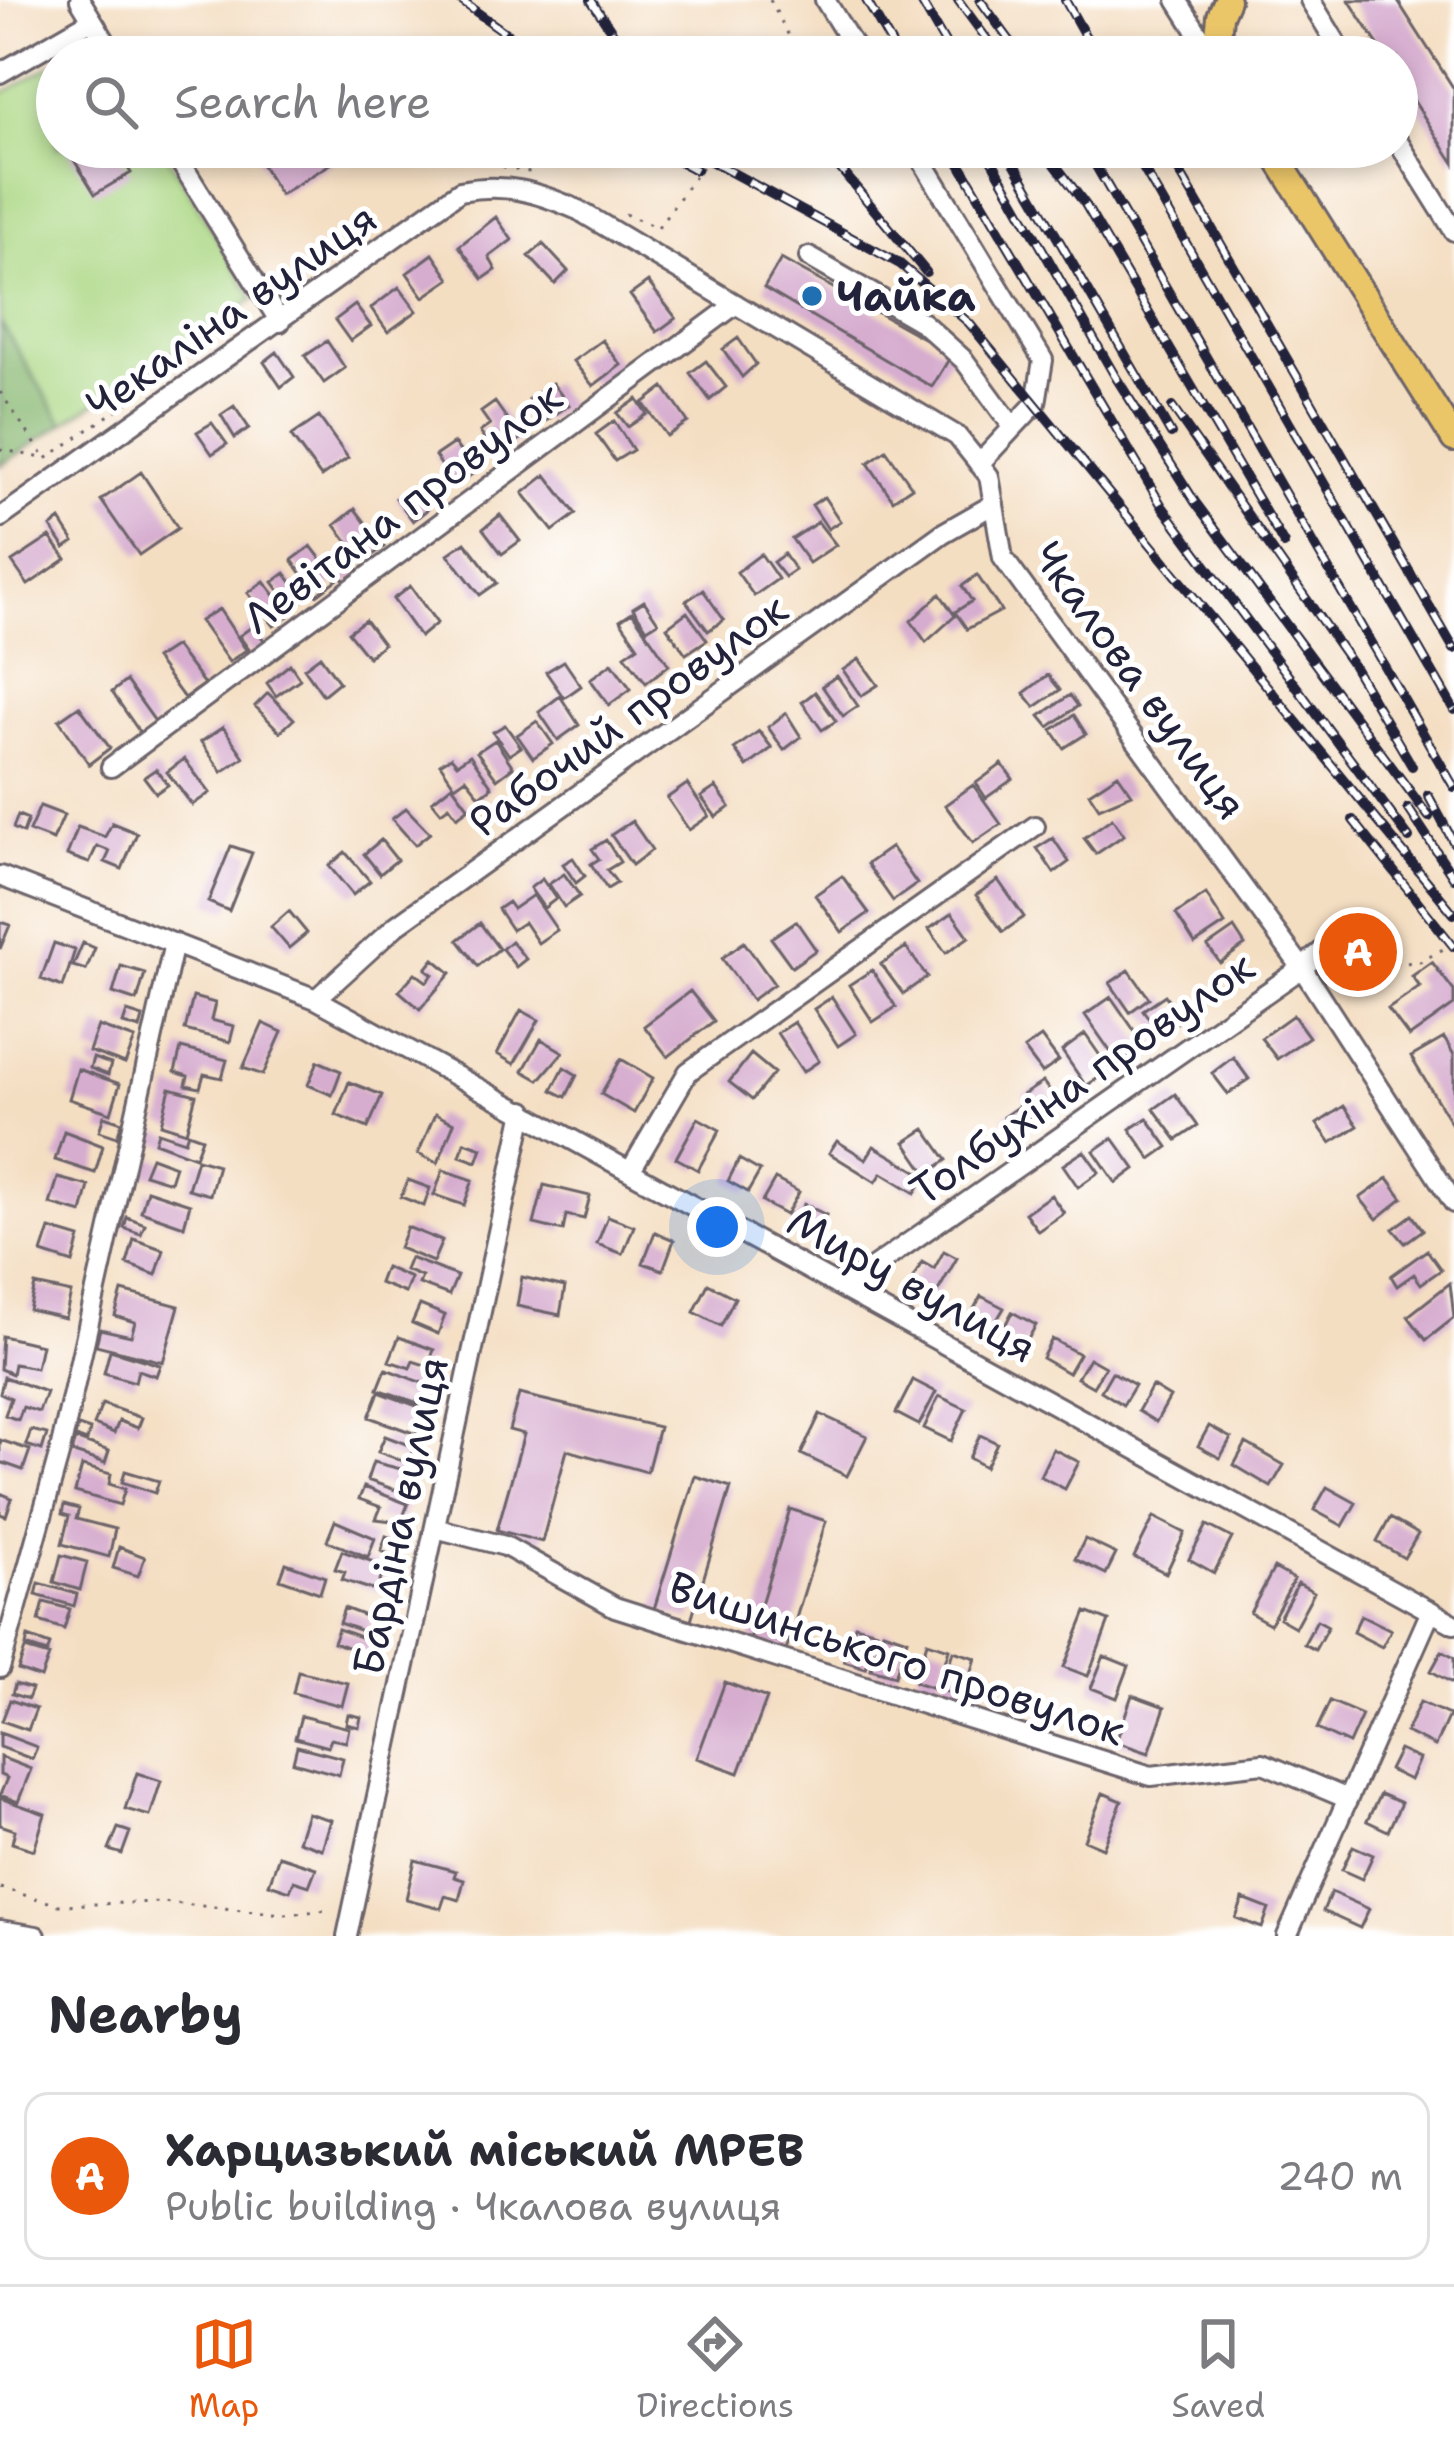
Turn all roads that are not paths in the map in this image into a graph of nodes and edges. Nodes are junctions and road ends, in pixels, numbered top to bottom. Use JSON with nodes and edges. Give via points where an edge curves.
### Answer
{"nodes":[{"id":1,"x":80,"y":0,"type":"edge"},
{"id":2,"x":825,"y":0,"type":"edge"},
{"id":3,"x":1177,"y":0,"type":"edge"},
{"id":4,"x":1227,"y":0,"type":"edge"},
{"id":5,"x":1310,"y":0,"type":"edge"},
{"id":6,"x":92,"y":20,"type":"junction"},
{"id":7,"x":65,"y":36,"type":"edge"},
{"id":8,"x":102,"y":36,"type":"edge"},
{"id":9,"x":847,"y":36,"type":"edge"},
{"id":10,"x":1201,"y":36,"type":"edge"},
{"id":11,"x":1218,"y":36,"type":"edge"},
{"id":12,"x":1333,"y":36,"type":"edge"},
{"id":13,"x":36,"y":53,"type":"edge"},
{"id":14,"x":0,"y":74,"type":"edge"},
{"id":15,"x":184,"y":168,"type":"edge"},
{"id":16,"x":927,"y":168,"type":"edge"},
{"id":17,"x":1283,"y":168,"type":"edge"},
{"id":18,"x":1415,"y":168,"type":"edge"},
{"id":19,"x":578,"y":210,"type":"joint"},
{"id":20,"x":1454,"y":231,"type":"edge"},
{"id":21,"x":809,"y":257,"type":"dead end"},
{"id":22,"x":736,"y":304,"type":"junction"},
{"id":23,"x":280,"y":322,"type":"junction"},
{"id":24,"x":1013,"y":427,"type":"junction"},
{"id":25,"x":1454,"y":439,"type":"edge"},
{"id":26,"x":979,"y":464,"type":"junction"},
{"id":27,"x":994,"y":504,"type":"junction"},
{"id":28,"x":0,"y":516,"type":"edge"},
{"id":29,"x":110,"y":767,"type":"dead end"},
{"id":30,"x":1035,"y":826,"type":"dead end"},
{"id":31,"x":0,"y":876,"type":"edge"},
{"id":32,"x":1340,"y":936,"type":"dead end"},
{"id":33,"x":174,"y":943,"type":"junction"},
{"id":34,"x":1302,"y":968,"type":"junction"},
{"id":35,"x":316,"y":1000,"type":"junction"},
{"id":36,"x":524,"y":1111,"type":"junction"},
{"id":37,"x":632,"y":1168,"type":"junction"},
{"id":38,"x":1454,"y":1203,"type":"edge"},
{"id":39,"x":844,"y":1288,"type":"junction"},
{"id":40,"x":435,"y":1528,"type":"junction"},
{"id":41,"x":1431,"y":1611,"type":"junction"},
{"id":42,"x":1454,"y":1624,"type":"edge"},
{"id":43,"x":0,"y":1668,"type":"edge"},
{"id":44,"x":1348,"y":1799,"type":"junction"},
{"id":45,"x":0,"y":1930,"type":"edge"},
{"id":46,"x":37,"y":1936,"type":"edge"},
{"id":47,"x":347,"y":1936,"type":"edge"},
{"id":48,"x":1287,"y":1936,"type":"edge"}],
"edges":[{"from":1,"to":6,"type":"street"},
{"from":2,"to":9,"type":"street"},
{"from":3,"to":10,"type":"street"},
{"from":4,"to":11,"type":"main road"},
{"from":5,"to":12,"type":"street"},
{"from":6,"to":7,"type":"street"},
{"from":6,"to":8,"type":"street"},
{"from":13,"to":14,"type":"street"},
{"from":15,"to":23,"type":"street"},
{"from":16,"to":24,"type":"street","via":[[1043,360],[1036,403]]},
{"from":17,"to":25,"type":"main road"},
{"from":18,"to":20,"type":"street"},
{"from":19,"to":22,"type":"street","name":"Чкалова вулиця"},
{"from":19,"to":23,"type":"street","name":"Чекаліна вулиця","via":[[494,184],[460,191]]},
{"from":21,"to":24,"type":"street","via":[[923,323],[964,359]]},
{"from":22,"to":26,"type":"street","name":"Чкалова вулиця","via":[[957,436]]},
{"from":22,"to":29,"type":"street","name":"Левітана провулок"},
{"from":23,"to":28,"type":"street","name":"Чекаліна вулиця"},
{"from":24,"to":26,"type":"street"},
{"from":26,"to":27,"type":"street","name":"Чкалова вулиця"},
{"from":27,"to":34,"type":"street","name":"Чкалова вулиця","via":[[1004,558]]},
{"from":27,"to":35,"type":"street","name":"Рабочий провулок","via":[[397,925]]},
{"from":30,"to":37,"type":"street","via":[[688,1072]]},
{"from":31,"to":33,"type":"street","name":"Миру вулиця"},
{"from":32,"to":34,"type":"street","name":"Толбухіна провулок"},
{"from":33,"to":35,"type":"street","name":"Миру вулиця"},
{"from":33,"to":43,"type":"street","via":[[59,1455]]},
{"from":34,"to":38,"type":"street","name":"Чкалова вулиця"},
{"from":34,"to":39,"type":"street","name":"Толбухіна провулок"},
{"from":35,"to":36,"type":"street","name":"Миру вулиця"},
{"from":36,"to":37,"type":"street","name":"Миру вулиця"},
{"from":36,"to":40,"type":"street","name":"Бардіна вулиця"},
{"from":37,"to":39,"type":"street","name":"Миру вулиця"},
{"from":39,"to":41,"type":"street","name":"Миру вулиця"},
{"from":40,"to":44,"type":"street","name":"Вишинського провулок","via":[[505,1546],[615,1607],[1150,1776],[1263,1763]]},
{"from":40,"to":47,"type":"street","name":"Бардіна вулиця"},
{"from":41,"to":42,"type":"street","name":"Миру вулиця"},
{"from":41,"to":44,"type":"street"},
{"from":44,"to":48,"type":"street"},
{"from":45,"to":46,"type":"street"}]}
